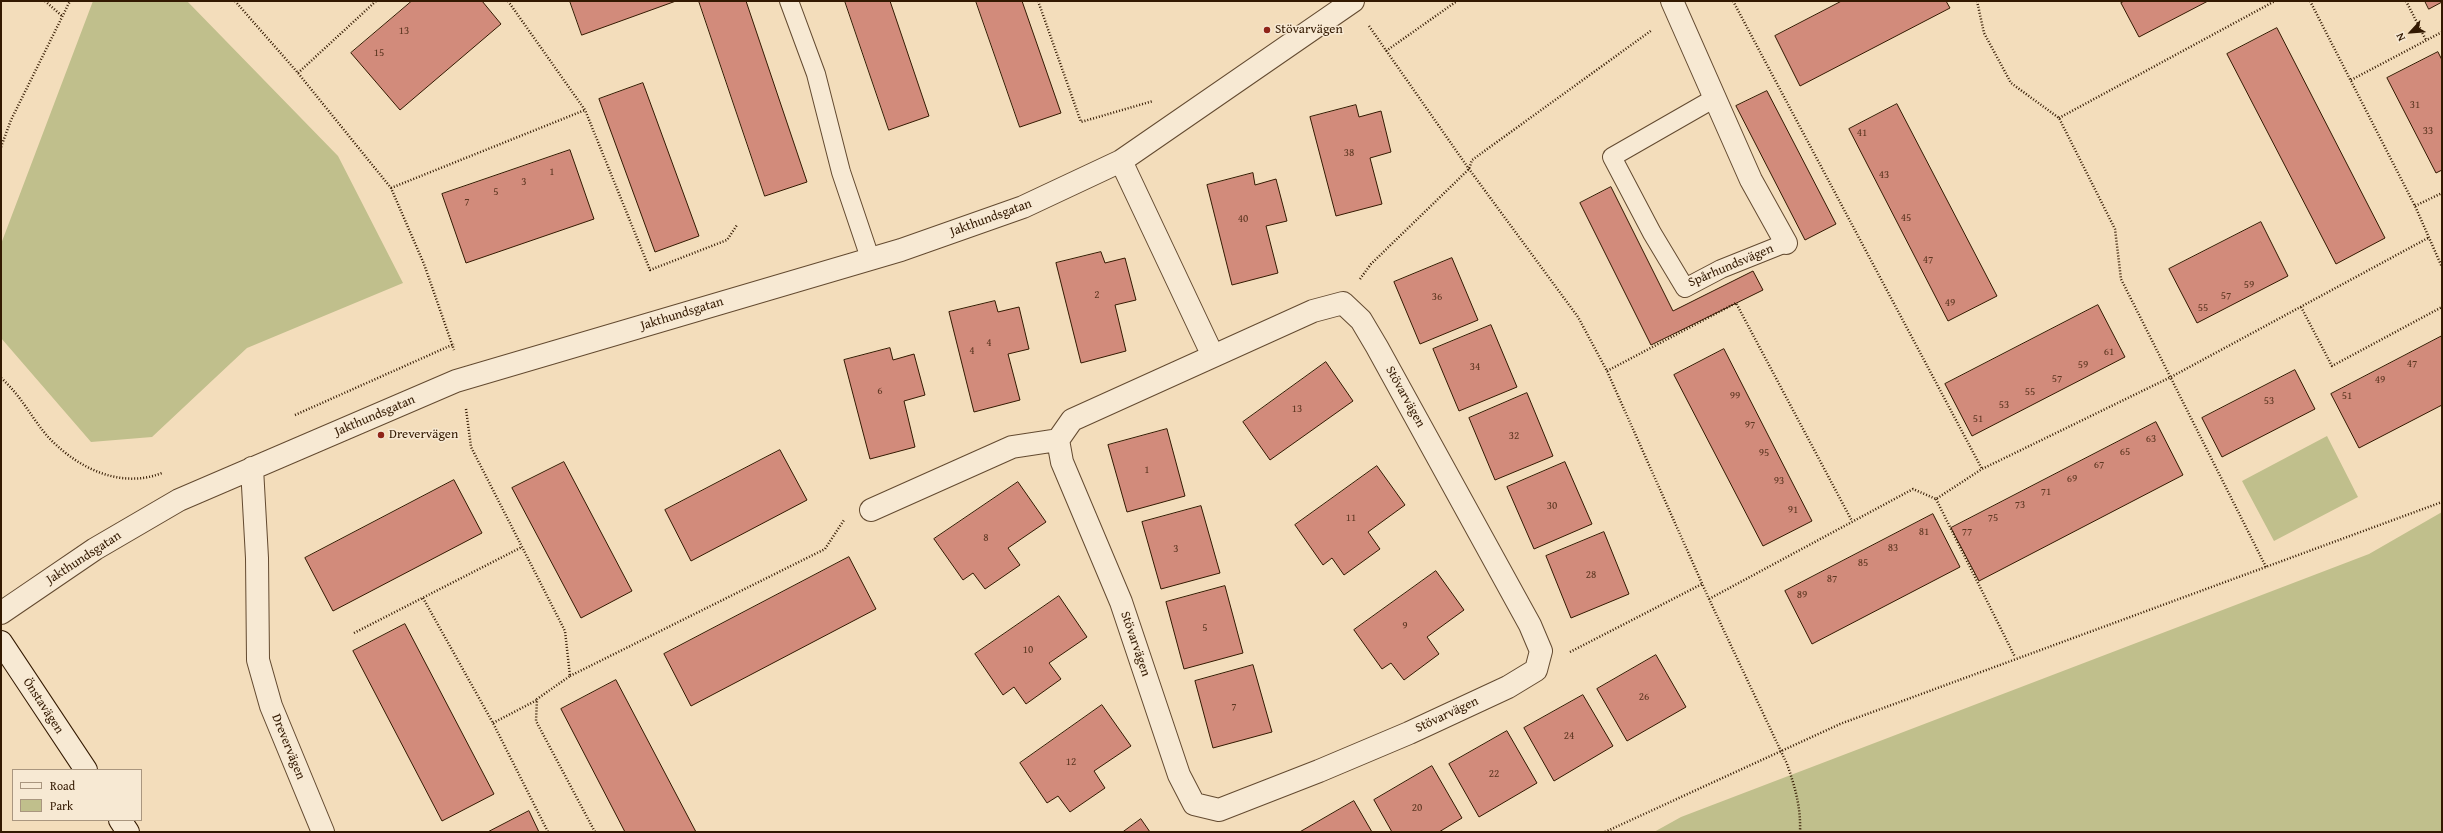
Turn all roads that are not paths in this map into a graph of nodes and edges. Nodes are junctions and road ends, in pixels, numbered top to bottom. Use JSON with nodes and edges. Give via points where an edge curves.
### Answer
{"nodes":[{"id":1,"x":789,"y":1,"type":"edge"},
{"id":2,"x":1353,"y":1,"type":"edge"},
{"id":3,"x":1674,"y":7,"type":"edge"},
{"id":4,"x":1715,"y":98,"type":"junction"},
{"id":5,"x":1120,"y":161,"type":"junction"},
{"id":6,"x":1786,"y":243,"type":"joint"},
{"id":7,"x":870,"y":258,"type":"junction"},
{"id":8,"x":1213,"y":356,"type":"junction"},
{"id":9,"x":1058,"y":440,"type":"junction"},
{"id":10,"x":252,"y":468,"type":"junction"},
{"id":11,"x":871,"y":510,"type":"road end"},
{"id":12,"x":1,"y":613,"type":"edge"},
{"id":13,"x":1,"y":642,"type":"edge"},
{"id":14,"x":85,"y":769,"type":"edge"},
{"id":15,"x":121,"y":821,"type":"edge"},
{"id":16,"x":128,"y":832,"type":"edge"},
{"id":17,"x":324,"y":832,"type":"edge"}],
"edges":[{"from":1,"to":7,"type":"lane","via":[[816,74],[841,172]]},
{"from":2,"to":5,"type":"street","name":"Jakthundsgatan"},
{"from":3,"to":4,"type":"street","name":"Spårhundsvägen"},
{"from":4,"to":6,"type":"street","name":"Spårhundsvägen","via":[[1751,180]]},
{"from":4,"to":6,"type":"lane","name":"Spårhundsvägen","via":[[1612,157],[1652,233],[1685,288],[1721,269]]},
{"from":5,"to":7,"type":"street","name":"Jakthundsgatan","via":[[1023,207],[901,250]]},
{"from":5,"to":8,"type":"street"},
{"from":7,"to":10,"type":"street","name":"Jakthundsgatan","via":[[456,381]]},
{"from":8,"to":9,"type":"street","via":[[1072,420]]},
{"from":8,"to":9,"type":"street","name":"Stövarvägen","via":[[1313,311],[1343,303],[1361,320],[1530,625],[1541,651],[1536,670],[1508,687],[1319,772],[1219,810],[1194,804],[1179,775],[1121,602],[1062,462]]},
{"from":9,"to":11,"type":"street","via":[[1012,447]]},
{"from":10,"to":12,"type":"street","name":"Jakthundsgatan","via":[[179,500],[96,549]]},
{"from":10,"to":17,"type":"street","name":"Drevervägen","via":[[257,558],[258,660],[271,706]]},
{"from":13,"to":14,"type":"street","name":"Önstavägen"},
{"from":15,"to":16,"type":"street"}]}
